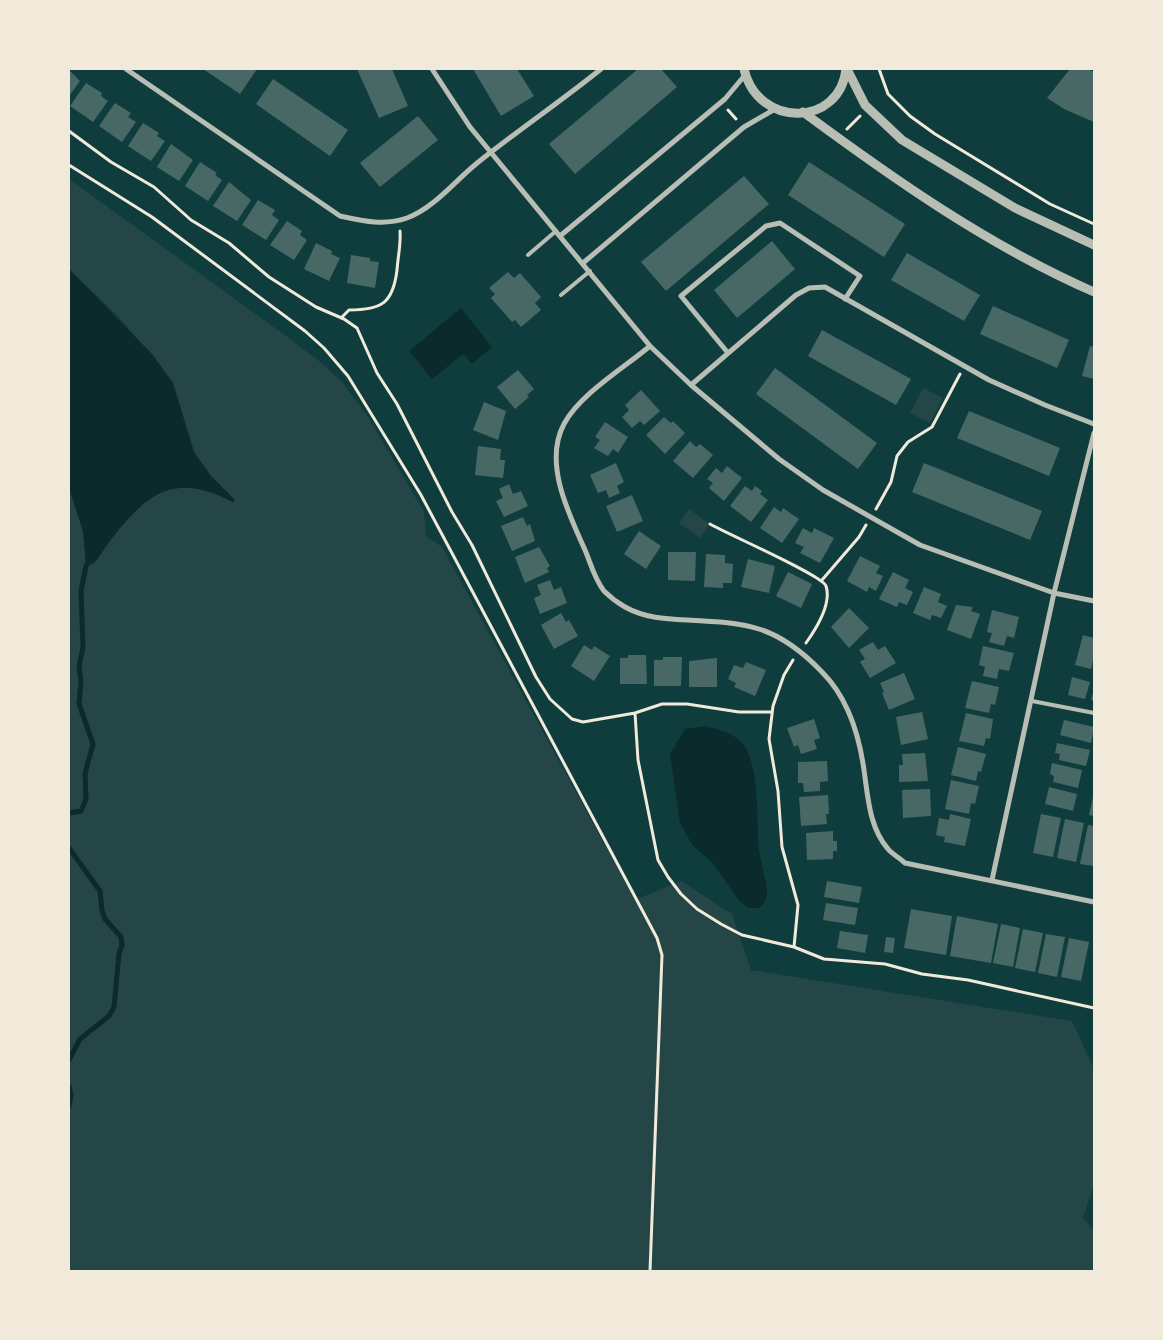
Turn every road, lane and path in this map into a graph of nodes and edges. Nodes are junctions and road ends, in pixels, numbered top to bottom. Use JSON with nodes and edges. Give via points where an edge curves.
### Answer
{"nodes":[{"id":1,"x":126,"y":69,"type":"edge"},
{"id":2,"x":432,"y":69,"type":"edge"},
{"id":3,"x":601,"y":69,"type":"edge"},
{"id":4,"x":846,"y":69,"type":"edge"},
{"id":5,"x":879,"y":69,"type":"edge"},
{"id":6,"x":745,"y":72,"type":"edge"},
{"id":7,"x":728,"y":109,"type":"dead end"},
{"id":8,"x":775,"y":109,"type":"junction"},
{"id":9,"x":803,"y":112,"type":"junction"},
{"id":10,"x":863,"y":114,"type":"dead end"},
{"id":11,"x":736,"y":119,"type":"dead end"},
{"id":12,"x":846,"y":130,"type":"dead end"},
{"id":13,"x":69,"y":131,"type":"edge"},
{"id":14,"x":491,"y":153,"type":"junction"},
{"id":15,"x":69,"y":165,"type":"edge"},
{"id":16,"x":399,"y":220,"type":"junction"},
{"id":17,"x":1094,"y":224,"type":"edge"},
{"id":18,"x":558,"y":234,"type":"junction"},
{"id":19,"x":1094,"y":245,"type":"edge"},
{"id":20,"x":528,"y":255,"type":"dead end"},
{"id":21,"x":583,"y":263,"type":"junction"},
{"id":22,"x":590,"y":271,"type":"junction"},
{"id":23,"x":1094,"y":292,"type":"edge"},
{"id":24,"x":561,"y":295,"type":"dead end"},
{"id":25,"x":845,"y":299,"type":"junction"},
{"id":26,"x":342,"y":318,"type":"junction"},
{"id":27,"x":650,"y":346,"type":"junction"},
{"id":28,"x":728,"y":353,"type":"junction"},
{"id":29,"x":964,"y":367,"type":"junction"},
{"id":30,"x":691,"y":385,"type":"junction"},
{"id":31,"x":1094,"y":424,"type":"edge"},
{"id":32,"x":1094,"y":434,"type":"edge"},
{"id":33,"x":870,"y":518,"type":"junction"},
{"id":34,"x":710,"y":524,"type":"dead end"},
{"id":35,"x":822,"y":580,"type":"junction"},
{"id":36,"x":1054,"y":592,"type":"junction"},
{"id":37,"x":1094,"y":602,"type":"edge"},
{"id":38,"x":800,"y":651,"type":"junction"},
{"id":39,"x":1032,"y":701,"type":"junction"},
{"id":40,"x":772,"y":712,"type":"junction"},
{"id":41,"x":635,"y":713,"type":"junction"},
{"id":42,"x":1094,"y":713,"type":"edge"},
{"id":43,"x":992,"y":880,"type":"junction"},
{"id":44,"x":1094,"y":902,"type":"edge"},
{"id":45,"x":794,"y":946,"type":"junction"},
{"id":46,"x":1094,"y":1008,"type":"edge"},
{"id":47,"x":650,"y":1271,"type":"edge"}],
"edges":[{"from":1,"to":16,"type":"street","via":[[340,216],[369,222]]},
{"from":2,"to":14,"type":"street","via":[[450,99]]},
{"from":3,"to":14,"type":"street"},
{"from":4,"to":9,"type":"street","via":[[840,88],[832,99],[817,109]]},
{"from":4,"to":19,"type":"street","via":[[865,105],[902,140],[1015,208]]},
{"from":5,"to":17,"type":"path","via":[[888,94],[922,125],[1050,204]]},
{"from":6,"to":8,"type":"street","via":[[756,97]]},
{"from":6,"to":18,"type":"street","via":[[725,99]]},
{"from":7,"to":11,"type":"path"},
{"from":8,"to":9,"type":"street","via":[[793,114]]},
{"from":8,"to":21,"type":"street","via":[[750,122]]},
{"from":9,"to":23,"type":"street","via":[[949,215],[1021,258]]},
{"from":10,"to":12,"type":"path"},
{"from":13,"to":26,"type":"path","via":[[111,162],[154,187],[191,220],[229,242],[269,278],[316,307]]},
{"from":14,"to":16,"type":"street","via":[[434,201],[410,217]]},
{"from":14,"to":18,"type":"street"},
{"from":15,"to":47,"type":"path","via":[[188,243],[305,331],[336,361],[362,396],[421,494],[573,778],[657,938],[662,955]]},
{"from":16,"to":26,"type":"path","via":[[401,242],[392,294],[373,310],[349,310]]},
{"from":18,"to":20,"type":"lane"},
{"from":18,"to":21,"type":"street"},
{"from":21,"to":22,"type":"street"},
{"from":22,"to":24,"type":"lane"},
{"from":22,"to":27,"type":"street"},
{"from":25,"to":28,"type":"street","via":[[825,287],[809,288],[796,295]]},
{"from":25,"to":28,"type":"street","via":[[860,276],[780,223],[766,226],[681,296]]},
{"from":25,"to":29,"type":"street"},
{"from":26,"to":41,"type":"path","via":[[352,323],[362,335],[377,373],[472,545],[536,677],[550,699],[572,719],[583,722]]},
{"from":27,"to":30,"type":"street"},
{"from":27,"to":38,"type":"street","via":[[581,403],[564,424],[557,449],[558,477],[593,574],[605,592],[625,607],[654,618],[734,622],[763,628]]},
{"from":28,"to":30,"type":"street"},
{"from":29,"to":31,"type":"street","via":[[1045,406]]},
{"from":29,"to":33,"type":"path","via":[[932,427],[908,442],[897,456],[891,482]]},
{"from":30,"to":33,"type":"street","via":[[778,459]]},
{"from":32,"to":36,"type":"street"},
{"from":33,"to":35,"type":"path","via":[[859,537]]},
{"from":33,"to":36,"type":"street","via":[[920,545]]},
{"from":34,"to":35,"type":"path"},
{"from":35,"to":38,"type":"path","via":[[826,587],[822,615]]},
{"from":36,"to":37,"type":"street"},
{"from":36,"to":39,"type":"street"},
{"from":38,"to":40,"type":"path","via":[[784,675]]},
{"from":38,"to":43,"type":"street","via":[[839,692],[850,715],[859,741],[872,820],[888,849],[905,863]]},
{"from":39,"to":42,"type":"lane"},
{"from":39,"to":43,"type":"street"},
{"from":40,"to":41,"type":"path","via":[[662,704]]},
{"from":40,"to":45,"type":"path","via":[[769,739],[778,791],[782,847],[798,905]]},
{"from":41,"to":45,"type":"path","via":[[645,801],[658,860],[668,877],[697,909],[721,924],[742,935]]},
{"from":43,"to":44,"type":"street"},
{"from":45,"to":46,"type":"path","via":[[824,958],[885,964]]}]}
